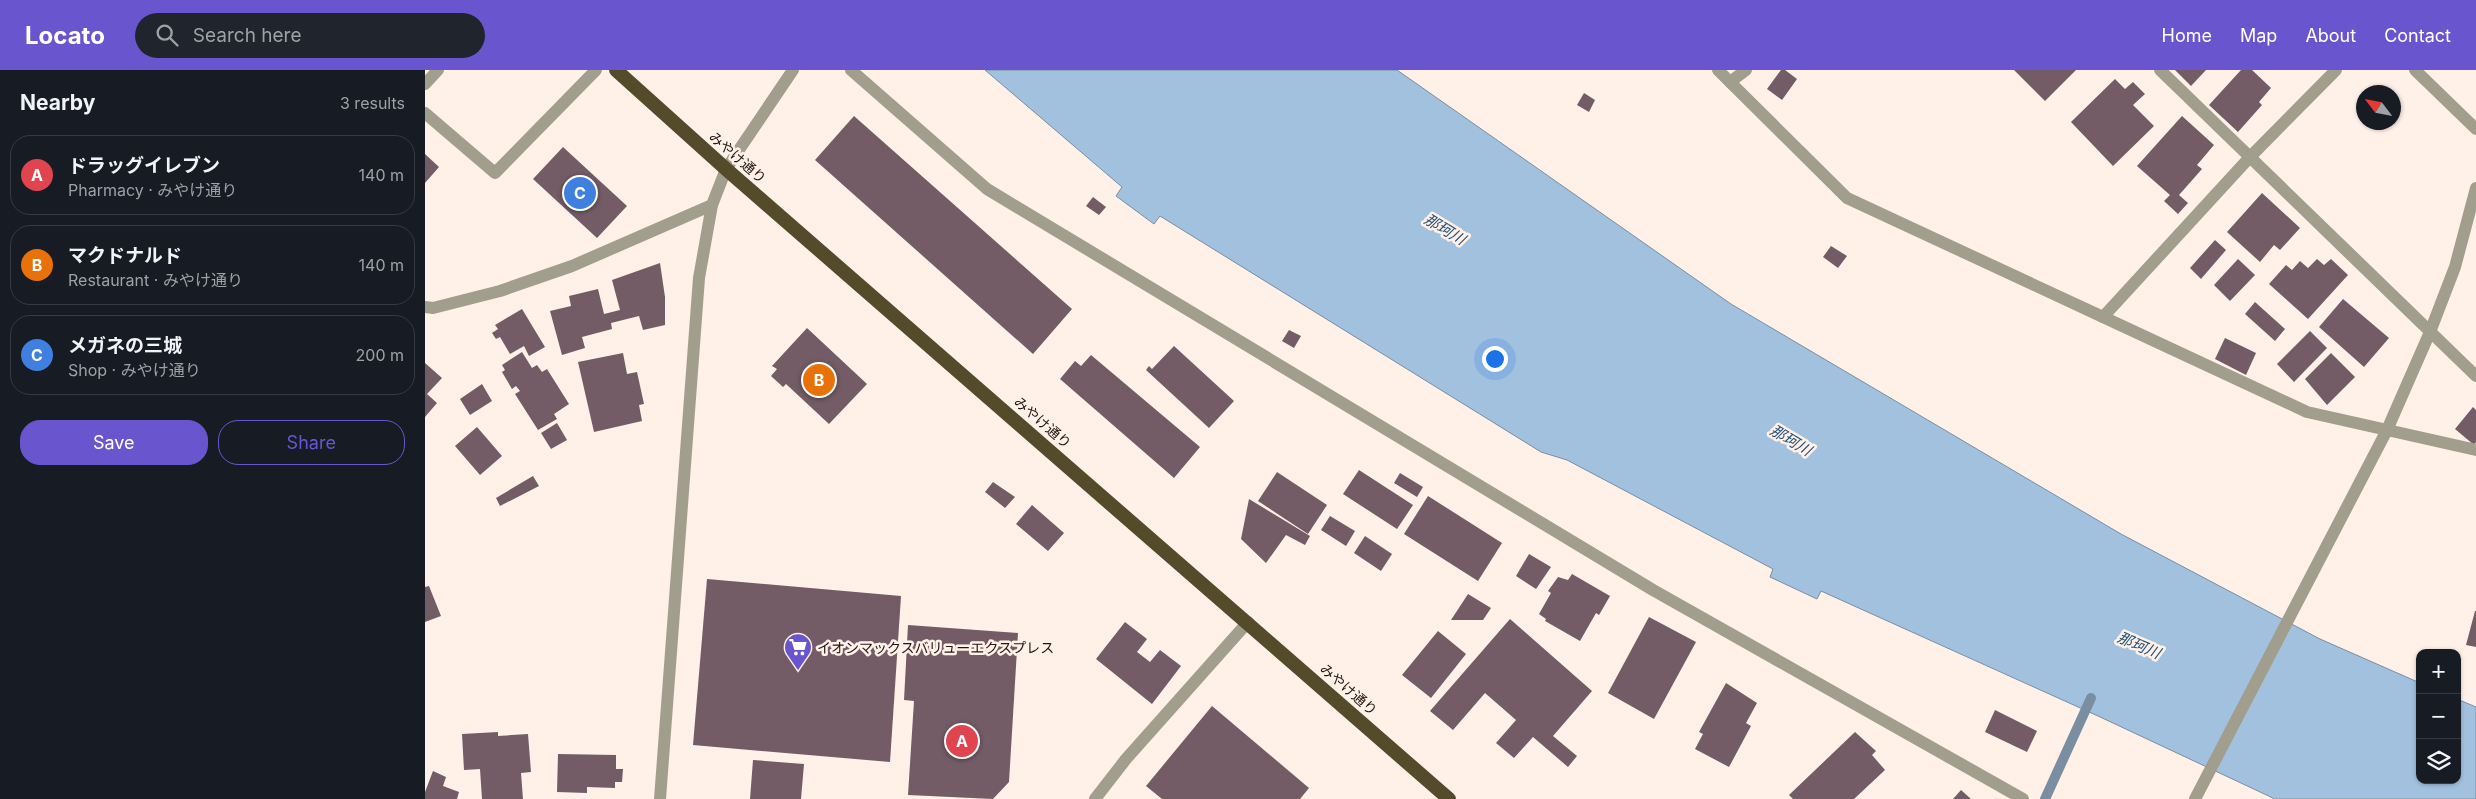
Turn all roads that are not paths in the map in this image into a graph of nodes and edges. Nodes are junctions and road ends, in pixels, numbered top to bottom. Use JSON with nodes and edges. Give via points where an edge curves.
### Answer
{"nodes":[{"id":1,"x":438,"y":70,"type":"edge"},
{"id":2,"x":596,"y":70,"type":"edge"},
{"id":3,"x":616,"y":70,"type":"edge"},
{"id":4,"x":793,"y":70,"type":"edge"},
{"id":5,"x":851,"y":70,"type":"edge"},
{"id":6,"x":1718,"y":70,"type":"edge"},
{"id":7,"x":1745,"y":70,"type":"edge"},
{"id":8,"x":2160,"y":70,"type":"edge"},
{"id":9,"x":2336,"y":70,"type":"edge"},
{"id":10,"x":2415,"y":70,"type":"edge"},
{"id":11,"x":1730,"y":82,"type":"junction"},
{"id":12,"x":425,"y":84,"type":"edge"},
{"id":13,"x":425,"y":113,"type":"edge"},
{"id":14,"x":2476,"y":129,"type":"edge"},
{"id":15,"x":2250,"y":157,"type":"junction"},
{"id":16,"x":726,"y":168,"type":"junction"},
{"id":17,"x":2476,"y":188,"type":"edge"},
{"id":18,"x":712,"y":206,"type":"junction"},
{"id":19,"x":425,"y":307,"type":"edge"},
{"id":20,"x":2103,"y":317,"type":"junction"},
{"id":21,"x":2430,"y":332,"type":"junction"},
{"id":22,"x":2476,"y":376,"type":"edge"},
{"id":23,"x":2387,"y":430,"type":"junction"},
{"id":24,"x":2476,"y":450,"type":"edge"},
{"id":25,"x":1248,"y":622,"type":"junction"},
{"id":26,"x":660,"y":799,"type":"edge"},
{"id":27,"x":1095,"y":799,"type":"edge"},
{"id":28,"x":1449,"y":799,"type":"edge"},
{"id":29,"x":2023,"y":799,"type":"edge"},
{"id":30,"x":2195,"y":799,"type":"edge"}],
"edges":[{"from":1,"to":12,"type":"street"},
{"from":2,"to":13,"type":"street","via":[[495,174]]},
{"from":3,"to":16,"type":"highway","name":"みやけ通り"},
{"from":4,"to":16,"type":"street"},
{"from":5,"to":29,"type":"street","via":[[987,189],[1653,590]]},
{"from":6,"to":11,"type":"street"},
{"from":7,"to":11,"type":"street"},
{"from":8,"to":15,"type":"street"},
{"from":9,"to":15,"type":"street"},
{"from":10,"to":14,"type":"street"},
{"from":11,"to":20,"type":"street","via":[[1847,198]]},
{"from":15,"to":20,"type":"street"},
{"from":15,"to":21,"type":"street"},
{"from":16,"to":18,"type":"street"},
{"from":16,"to":25,"type":"highway","name":"みやけ通り"},
{"from":17,"to":21,"type":"street","via":[[2455,267]]},
{"from":18,"to":19,"type":"street","via":[[572,266],[500,291],[433,308]]},
{"from":18,"to":26,"type":"street","via":[[699,278]]},
{"from":20,"to":23,"type":"street","via":[[2307,412]]},
{"from":21,"to":22,"type":"street"},
{"from":21,"to":23,"type":"street"},
{"from":23,"to":24,"type":"street"},
{"from":23,"to":30,"type":"street"},
{"from":25,"to":27,"type":"street","via":[[1126,759]]},
{"from":25,"to":28,"type":"highway","name":"みやけ通り"}]}
